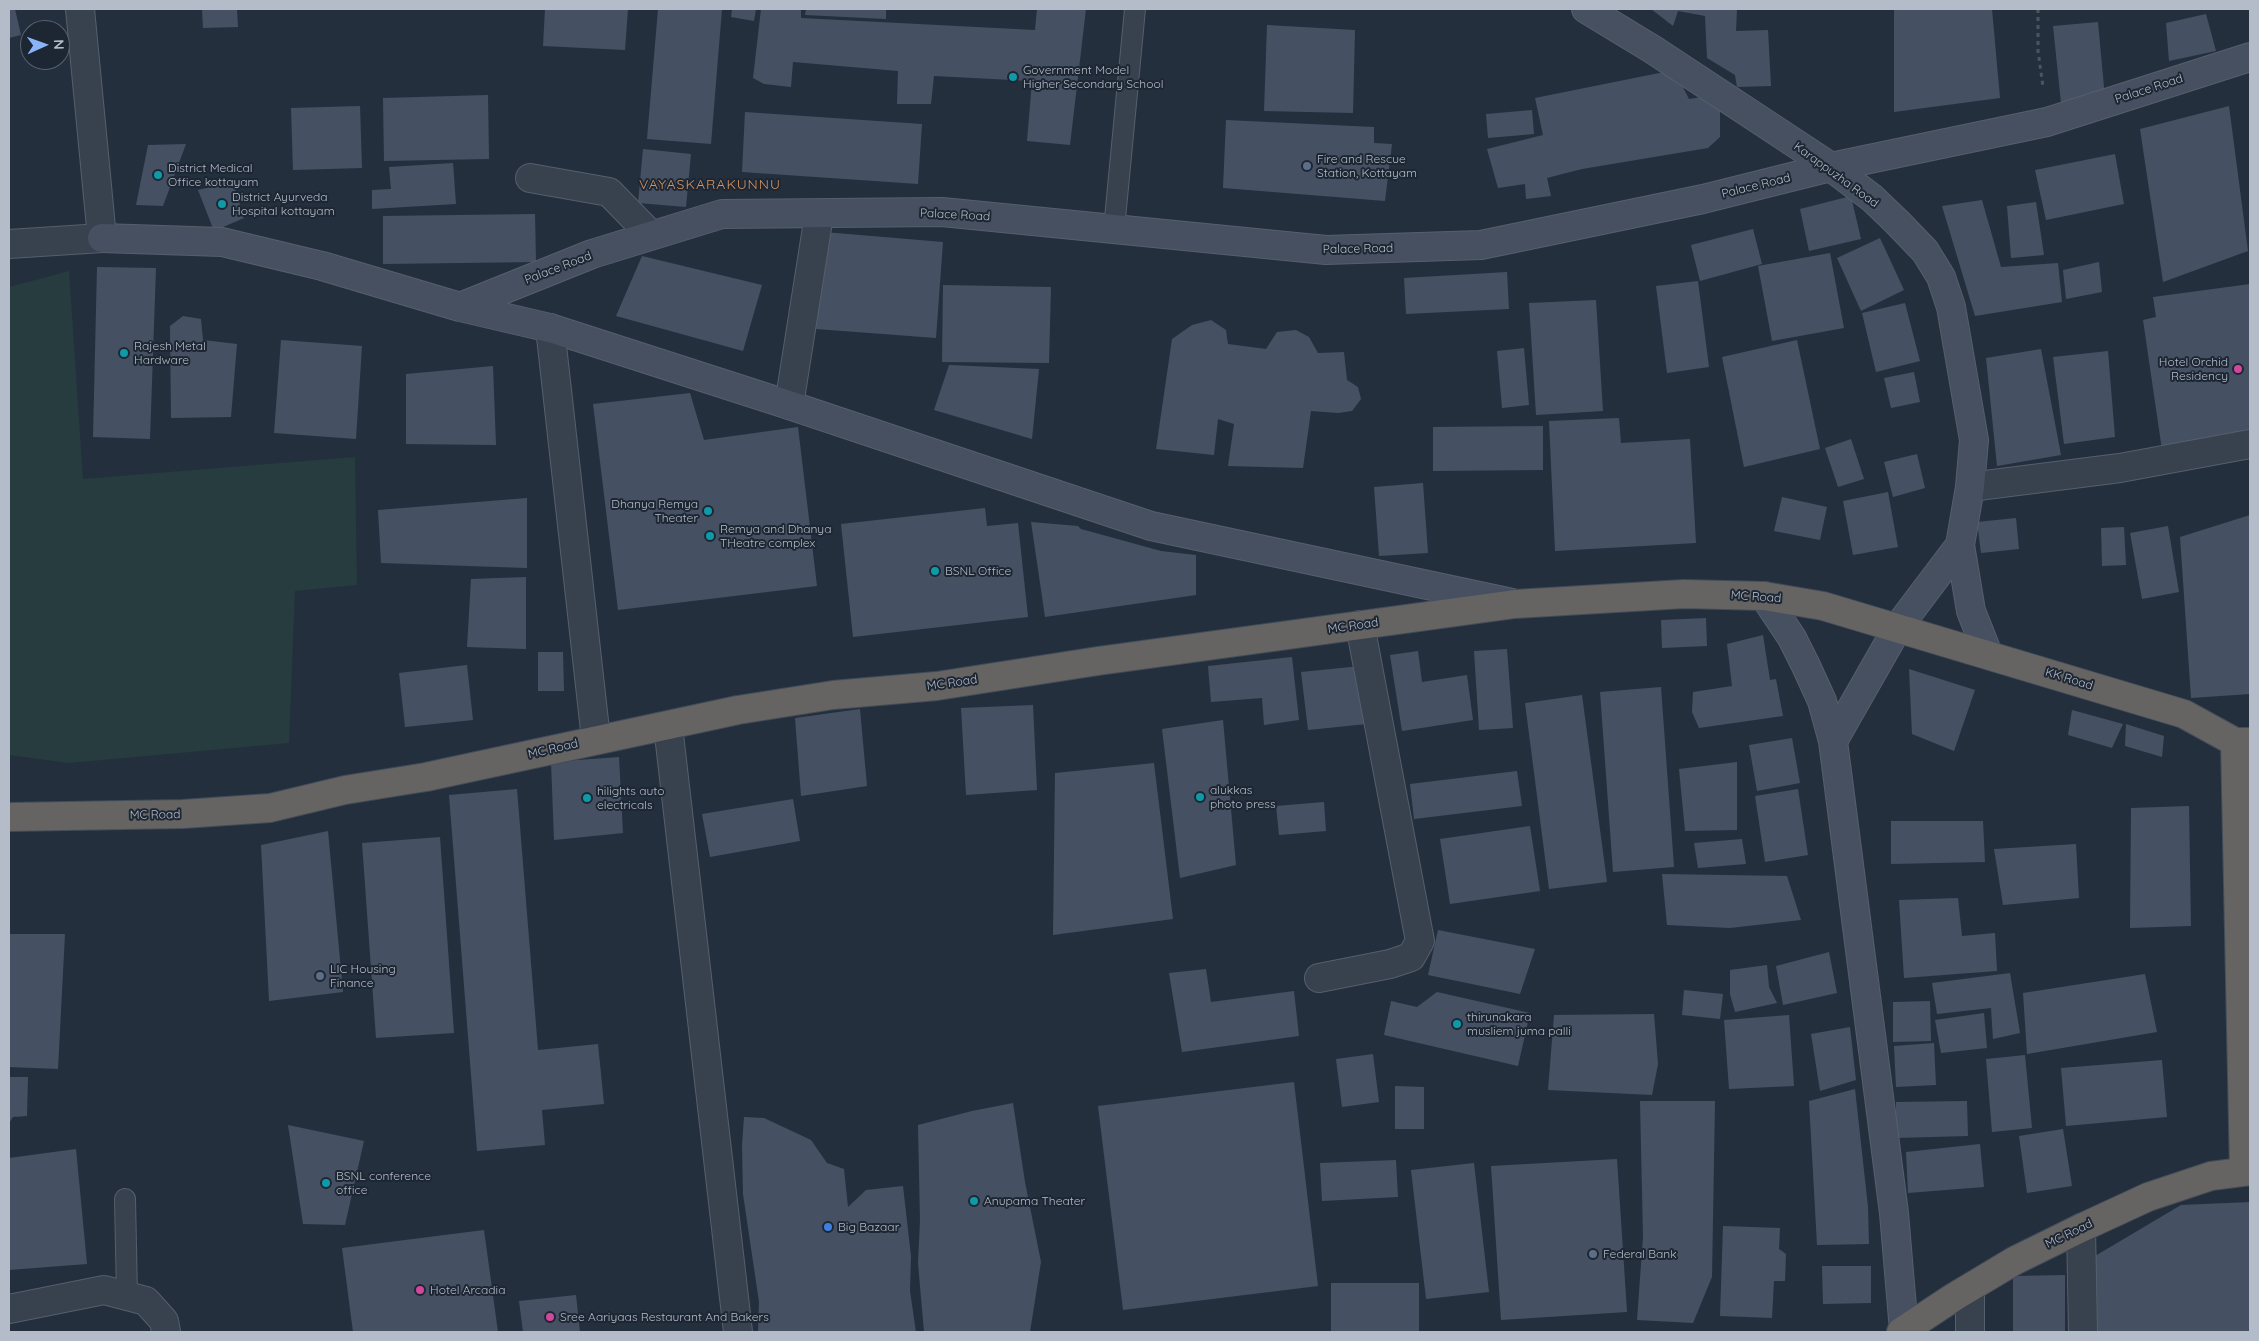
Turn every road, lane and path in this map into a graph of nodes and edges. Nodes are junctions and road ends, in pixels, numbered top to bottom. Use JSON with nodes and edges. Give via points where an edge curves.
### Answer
{"nodes":[{"id":1,"x":80,"y":9,"type":"edge"},
{"id":2,"x":1135,"y":9,"type":"edge"},
{"id":3,"x":1586,"y":9,"type":"edge"},
{"id":4,"x":2038,"y":9,"type":"edge"},
{"id":5,"x":2250,"y":57,"type":"edge"},
{"id":6,"x":2047,"y":122,"type":"junction"},
{"id":7,"x":1831,"y":167,"type":"junction"},
{"id":8,"x":530,"y":178,"type":"dead end"},
{"id":9,"x":819,"y":215,"type":"junction"},
{"id":10,"x":1114,"y":229,"type":"junction"},
{"id":11,"x":651,"y":235,"type":"junction"},
{"id":12,"x":102,"y":238,"type":"junction"},
{"id":13,"x":9,"y":244,"type":"edge"},
{"id":14,"x":460,"y":307,"type":"junction"},
{"id":15,"x":550,"y":328,"type":"junction"},
{"id":16,"x":789,"y":405,"type":"junction"},
{"id":17,"x":2250,"y":444,"type":"edge"},
{"id":18,"x":1970,"y":488,"type":"junction"},
{"id":19,"x":1960,"y":545,"type":"junction"},
{"id":20,"x":1764,"y":596,"type":"junction"},
{"id":21,"x":1515,"y":604,"type":"junction"},
{"id":22,"x":1360,"y":624,"type":"junction"},
{"id":23,"x":1898,"y":627,"type":"junction"},
{"id":24,"x":1988,"y":654,"type":"junction"},
{"id":25,"x":668,"y":726,"type":"junction"},
{"id":26,"x":596,"y":739,"type":"junction"},
{"id":27,"x":1833,"y":741,"type":"junction"},
{"id":28,"x":2243,"y":742,"type":"edge"},
{"id":29,"x":9,"y":817,"type":"edge"},
{"id":30,"x":1319,"y":978,"type":"dead end"},
{"id":31,"x":2247,"y":1171,"type":"edge"},
{"id":32,"x":125,"y":1200,"type":"dead end"},
{"id":33,"x":2081,"y":1228,"type":"junction"},
{"id":34,"x":1970,"y":1288,"type":"junction"},
{"id":35,"x":127,"y":1296,"type":"junction"},
{"id":36,"x":9,"y":1309,"type":"edge"},
{"id":37,"x":1903,"y":1331,"type":"edge"},
{"id":38,"x":166,"y":1332,"type":"edge"},
{"id":39,"x":738,"y":1332,"type":"edge"},
{"id":40,"x":1970,"y":1332,"type":"edge"},
{"id":41,"x":2083,"y":1332,"type":"edge"}],
"edges":[{"from":1,"to":12,"type":"street"},
{"from":2,"to":10,"type":"lane"},
{"from":3,"to":7,"type":"main road","name":"Karappuzha Road"},
{"from":4,"to":6,"type":"path","via":[[2038,51]]},
{"from":5,"to":6,"type":"main road","name":"Palace Road"},
{"from":6,"to":7,"type":"main road","name":"Palace Road"},
{"from":7,"to":10,"type":"main road","name":"Palace Road","via":[[1703,199],[1481,245],[1326,250]]},
{"from":7,"to":18,"type":"main road","name":"Karappuzha Road","via":[[1897,222],[1925,251],[1941,277],[1950,307],[1974,440]]},
{"from":8,"to":11,"type":"street","via":[[609,192]]},
{"from":9,"to":10,"type":"main road","name":"Palace Road","via":[[942,212]]},
{"from":9,"to":11,"type":"main road","name":"Palace Road","via":[[722,214]]},
{"from":9,"to":16,"type":"street"},
{"from":11,"to":14,"type":"main road","name":"Palace Road","via":[[592,254]]},
{"from":12,"to":13,"type":"street"},
{"from":12,"to":14,"type":"main road","via":[[222,242],[322,266]]},
{"from":14,"to":15,"type":"main road"},
{"from":15,"to":16,"type":"main road"},
{"from":15,"to":26,"type":"street"},
{"from":16,"to":21,"type":"main road","via":[[1151,526]]},
{"from":17,"to":18,"type":"street","via":[[2120,468]]},
{"from":18,"to":19,"type":"main road","name":"Karappuzha Road"},
{"from":19,"to":23,"type":"main road","name":"Karappuzha Road"},
{"from":19,"to":24,"type":"main road","name":"Karappuzha Road","via":[[1971,612]]},
{"from":20,"to":21,"type":"highway","name":"MC Road","via":[[1684,594]]},
{"from":20,"to":23,"type":"highway","name":"MC Road","via":[[1823,606]]},
{"from":20,"to":27,"type":"main road","via":[[1806,666],[1822,701]]},
{"from":21,"to":22,"type":"highway","name":"MC Road"},
{"from":22,"to":25,"type":"highway","name":"MC Road","via":[[937,686],[833,695],[738,710]]},
{"from":22,"to":30,"type":"street","via":[[1420,941],[1411,957]]},
{"from":23,"to":24,"type":"highway","name":"KK Road"},
{"from":23,"to":27,"type":"main road","name":"Karappuzha Road"},
{"from":24,"to":28,"type":"highway","name":"KK Road","via":[[2184,714]]},
{"from":25,"to":26,"type":"highway","name":"MC Road"},
{"from":25,"to":39,"type":"street"},
{"from":26,"to":29,"type":"highway","name":"MC Road","via":[[270,808],[183,814]]},
{"from":27,"to":37,"type":"main road","via":[[1894,1213]]},
{"from":28,"to":31,"type":"highway"},
{"from":31,"to":33,"type":"highway","name":"MC Road","via":[[2211,1176],[2148,1197]]},
{"from":32,"to":35,"type":"lane"},
{"from":33,"to":34,"type":"highway","name":"MC Road","via":[[2014,1261]]},
{"from":33,"to":41,"type":"street"},
{"from":34,"to":37,"type":"highway","name":"MC Road"},
{"from":34,"to":40,"type":"street"},
{"from":35,"to":36,"type":"street","via":[[104,1290]]},
{"from":35,"to":38,"type":"street","via":[[146,1301],[164,1321]]}]}
